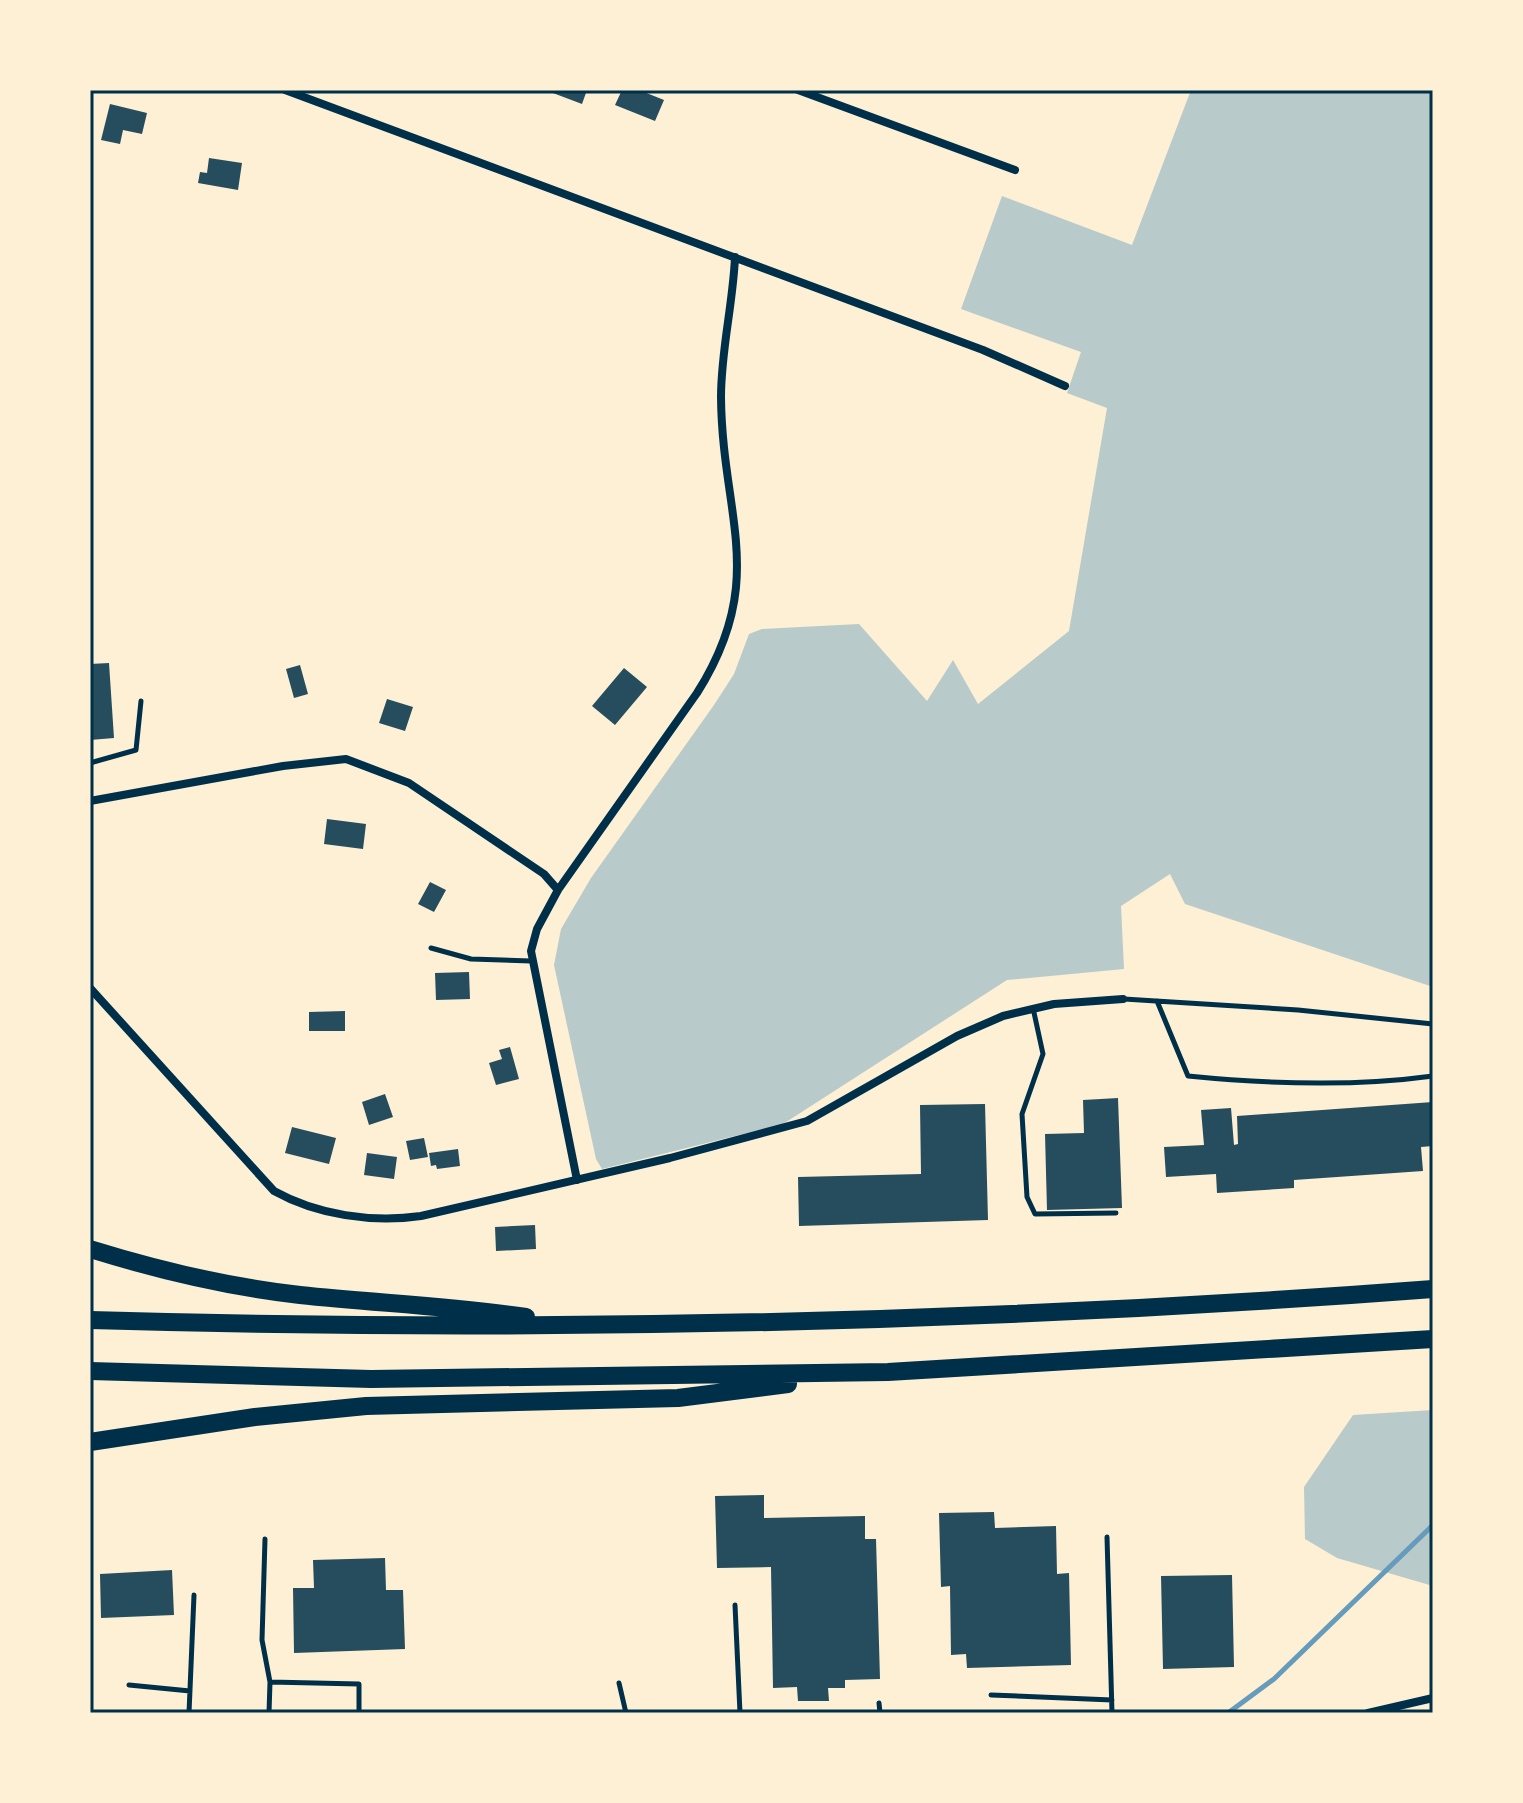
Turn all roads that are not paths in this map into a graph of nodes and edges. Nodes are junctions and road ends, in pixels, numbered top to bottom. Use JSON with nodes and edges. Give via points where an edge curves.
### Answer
{"nodes":[{"id":1,"x":285,"y":90,"type":"edge"},
{"id":2,"x":798,"y":90,"type":"edge"},
{"id":3,"x":1015,"y":170,"type":"dead end"},
{"id":4,"x":735,"y":257,"type":"junction"},
{"id":5,"x":1065,"y":386,"type":"dead end"},
{"id":6,"x":141,"y":701,"type":"dead end"},
{"id":7,"x":90,"y":763,"type":"edge"},
{"id":8,"x":90,"y":801,"type":"edge"},
{"id":9,"x":558,"y":890,"type":"junction"},
{"id":10,"x":431,"y":948,"type":"dead end"},
{"id":11,"x":531,"y":961,"type":"junction"},
{"id":12,"x":90,"y":988,"type":"edge"},
{"id":13,"x":1123,"y":999,"type":"joint"},
{"id":14,"x":1157,"y":1001,"type":"junction"},
{"id":15,"x":1033,"y":1007,"type":"junction"},
{"id":16,"x":1433,"y":1024,"type":"edge"},
{"id":17,"x":1433,"y":1076,"type":"edge"},
{"id":18,"x":577,"y":1180,"type":"junction"},
{"id":19,"x":1116,"y":1213,"type":"dead end"},
{"id":20,"x":90,"y":1249,"type":"edge"},
{"id":21,"x":1433,"y":1289,"type":"edge"},
{"id":22,"x":90,"y":1320,"type":"edge"},
{"id":23,"x":600,"y":1327,"type":"junction"},
{"id":24,"x":1433,"y":1339,"type":"edge"},
{"id":25,"x":90,"y":1371,"type":"edge"},
{"id":26,"x":888,"y":1372,"type":"junction"},
{"id":27,"x":90,"y":1442,"type":"edge"},
{"id":28,"x":1107,"y":1537,"type":"dead end"},
{"id":29,"x":265,"y":1539,"type":"dead end"},
{"id":30,"x":194,"y":1595,"type":"dead end"},
{"id":31,"x":735,"y":1605,"type":"dead end"},
{"id":32,"x":270,"y":1682,"type":"junction"},
{"id":33,"x":619,"y":1683,"type":"dead end"},
{"id":34,"x":129,"y":1685,"type":"dead end"},
{"id":35,"x":190,"y":1691,"type":"junction"},
{"id":36,"x":991,"y":1695,"type":"dead end"},
{"id":37,"x":1433,"y":1698,"type":"edge"},
{"id":38,"x":1112,"y":1700,"type":"junction"},
{"id":39,"x":879,"y":1703,"type":"dead end"},
{"id":40,"x":1373,"y":1712,"type":"edge"},
{"id":41,"x":189,"y":1713,"type":"edge"},
{"id":42,"x":269,"y":1713,"type":"edge"},
{"id":43,"x":359,"y":1713,"type":"edge"},
{"id":44,"x":626,"y":1713,"type":"edge"},
{"id":45,"x":740,"y":1713,"type":"edge"},
{"id":46,"x":880,"y":1713,"type":"edge"},
{"id":47,"x":1112,"y":1713,"type":"edge"}],
"edges":[{"from":1,"to":4,"type":"street"},
{"from":2,"to":3,"type":"street"},
{"from":4,"to":5,"type":"street"},
{"from":4,"to":9,"type":"street","via":[[721,396],[739,556],[729,629],[697,693]]},
{"from":6,"to":7,"type":"lane","via":[[136,750]]},
{"from":8,"to":9,"type":"street","via":[[346,759],[409,783],[544,874]]},
{"from":9,"to":11,"type":"street","via":[[537,929]]},
{"from":10,"to":11,"type":"lane","via":[[471,959]]},
{"from":11,"to":18,"type":"street"},
{"from":12,"to":18,"type":"street","via":[[240,1157],[274,1191],[298,1205],[402,1219]]},
{"from":13,"to":14,"type":"lane"},
{"from":13,"to":15,"type":"street"},
{"from":14,"to":16,"type":"lane"},
{"from":14,"to":17,"type":"lane","via":[[1188,1076],[1260,1082]]},
{"from":15,"to":18,"type":"street","via":[[957,1036],[807,1121]]},
{"from":15,"to":19,"type":"lane","via":[[1043,1054],[1022,1114],[1027,1197],[1035,1214]]},
{"from":20,"to":23,"type":"highway","via":[[245,1287],[436,1304]]},
{"from":21,"to":23,"type":"highway","via":[[1053,1314]]},
{"from":22,"to":23,"type":"highway"},
{"from":24,"to":26,"type":"highway"},
{"from":25,"to":26,"type":"highway","via":[[371,1379]]},
{"from":26,"to":27,"type":"highway","via":[[678,1398],[366,1406]]},
{"from":28,"to":38,"type":"lane"},
{"from":29,"to":32,"type":"lane","via":[[262,1640]]},
{"from":30,"to":35,"type":"lane"},
{"from":31,"to":45,"type":"lane"},
{"from":32,"to":42,"type":"lane"},
{"from":32,"to":43,"type":"lane","via":[[359,1684]]},
{"from":33,"to":44,"type":"lane"},
{"from":34,"to":35,"type":"lane"},
{"from":35,"to":41,"type":"lane"},
{"from":36,"to":38,"type":"lane"},
{"from":37,"to":40,"type":"street"},
{"from":38,"to":47,"type":"lane"},
{"from":39,"to":46,"type":"lane"}]}
